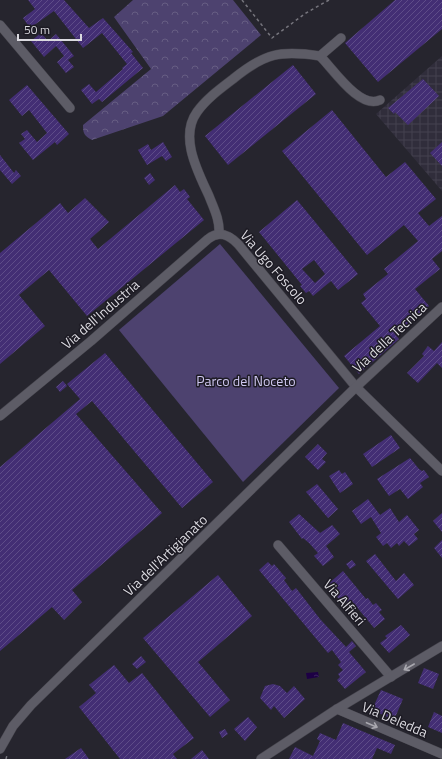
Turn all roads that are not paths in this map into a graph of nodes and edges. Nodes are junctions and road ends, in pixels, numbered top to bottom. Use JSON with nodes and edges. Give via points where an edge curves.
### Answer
{"nodes":[{"id":1,"x":0,"y":25,"type":"edge"},
{"id":2,"x":341,"y":38,"type":"dead end"},
{"id":3,"x":320,"y":56,"type":"junction"},
{"id":4,"x":380,"y":100,"type":"dead end"},
{"id":5,"x":70,"y":108,"type":"dead end"},
{"id":6,"x":219,"y":234,"type":"junction"},
{"id":7,"x":442,"y":307,"type":"edge"},
{"id":8,"x":356,"y":387,"type":"junction"},
{"id":9,"x":0,"y":416,"type":"edge"},
{"id":10,"x":442,"y":470,"type":"edge"},
{"id":11,"x":278,"y":545,"type":"dead end"},
{"id":12,"x":442,"y":646,"type":"edge"},
{"id":13,"x":391,"y":677,"type":"junction"},
{"id":14,"x":337,"y":709,"type":"junction"},
{"id":15,"x":0,"y":748,"type":"edge"},
{"id":16,"x":442,"y":754,"type":"edge"},
{"id":17,"x":261,"y":759,"type":"edge"}],
"edges":[{"from":1,"to":5,"type":"street"},
{"from":2,"to":3,"type":"street"},
{"from":3,"to":4,"type":"street","via":[[361,99],[369,102]]},
{"from":3,"to":6,"type":"street","name":"Via Ugo Foscolo","via":[[292,52],[278,53],[265,58],[233,79],[194,115],[190,131],[191,149],[218,218]]},
{"from":6,"to":8,"type":"street","name":"Via Ugo Foscolo","via":[[230,237],[238,244]]},
{"from":6,"to":9,"type":"street","name":"Via dell'Industria","via":[[208,239],[92,341]]},
{"from":7,"to":8,"type":"street","name":"Via della Tecnica"},
{"from":8,"to":10,"type":"street","name":"Via Ugo Foscolo"},
{"from":8,"to":15,"type":"street","name":"Via dell'Artigianato","via":[[27,710],[13,726]]},
{"from":11,"to":13,"type":"street","name":"Via Alfieri"},
{"from":12,"to":13,"type":"street","one_way":true},
{"from":13,"to":14,"type":"street"},
{"from":14,"to":16,"type":"street","name":"Via Deledda","one_way":true},
{"from":14,"to":17,"type":"street"}]}
